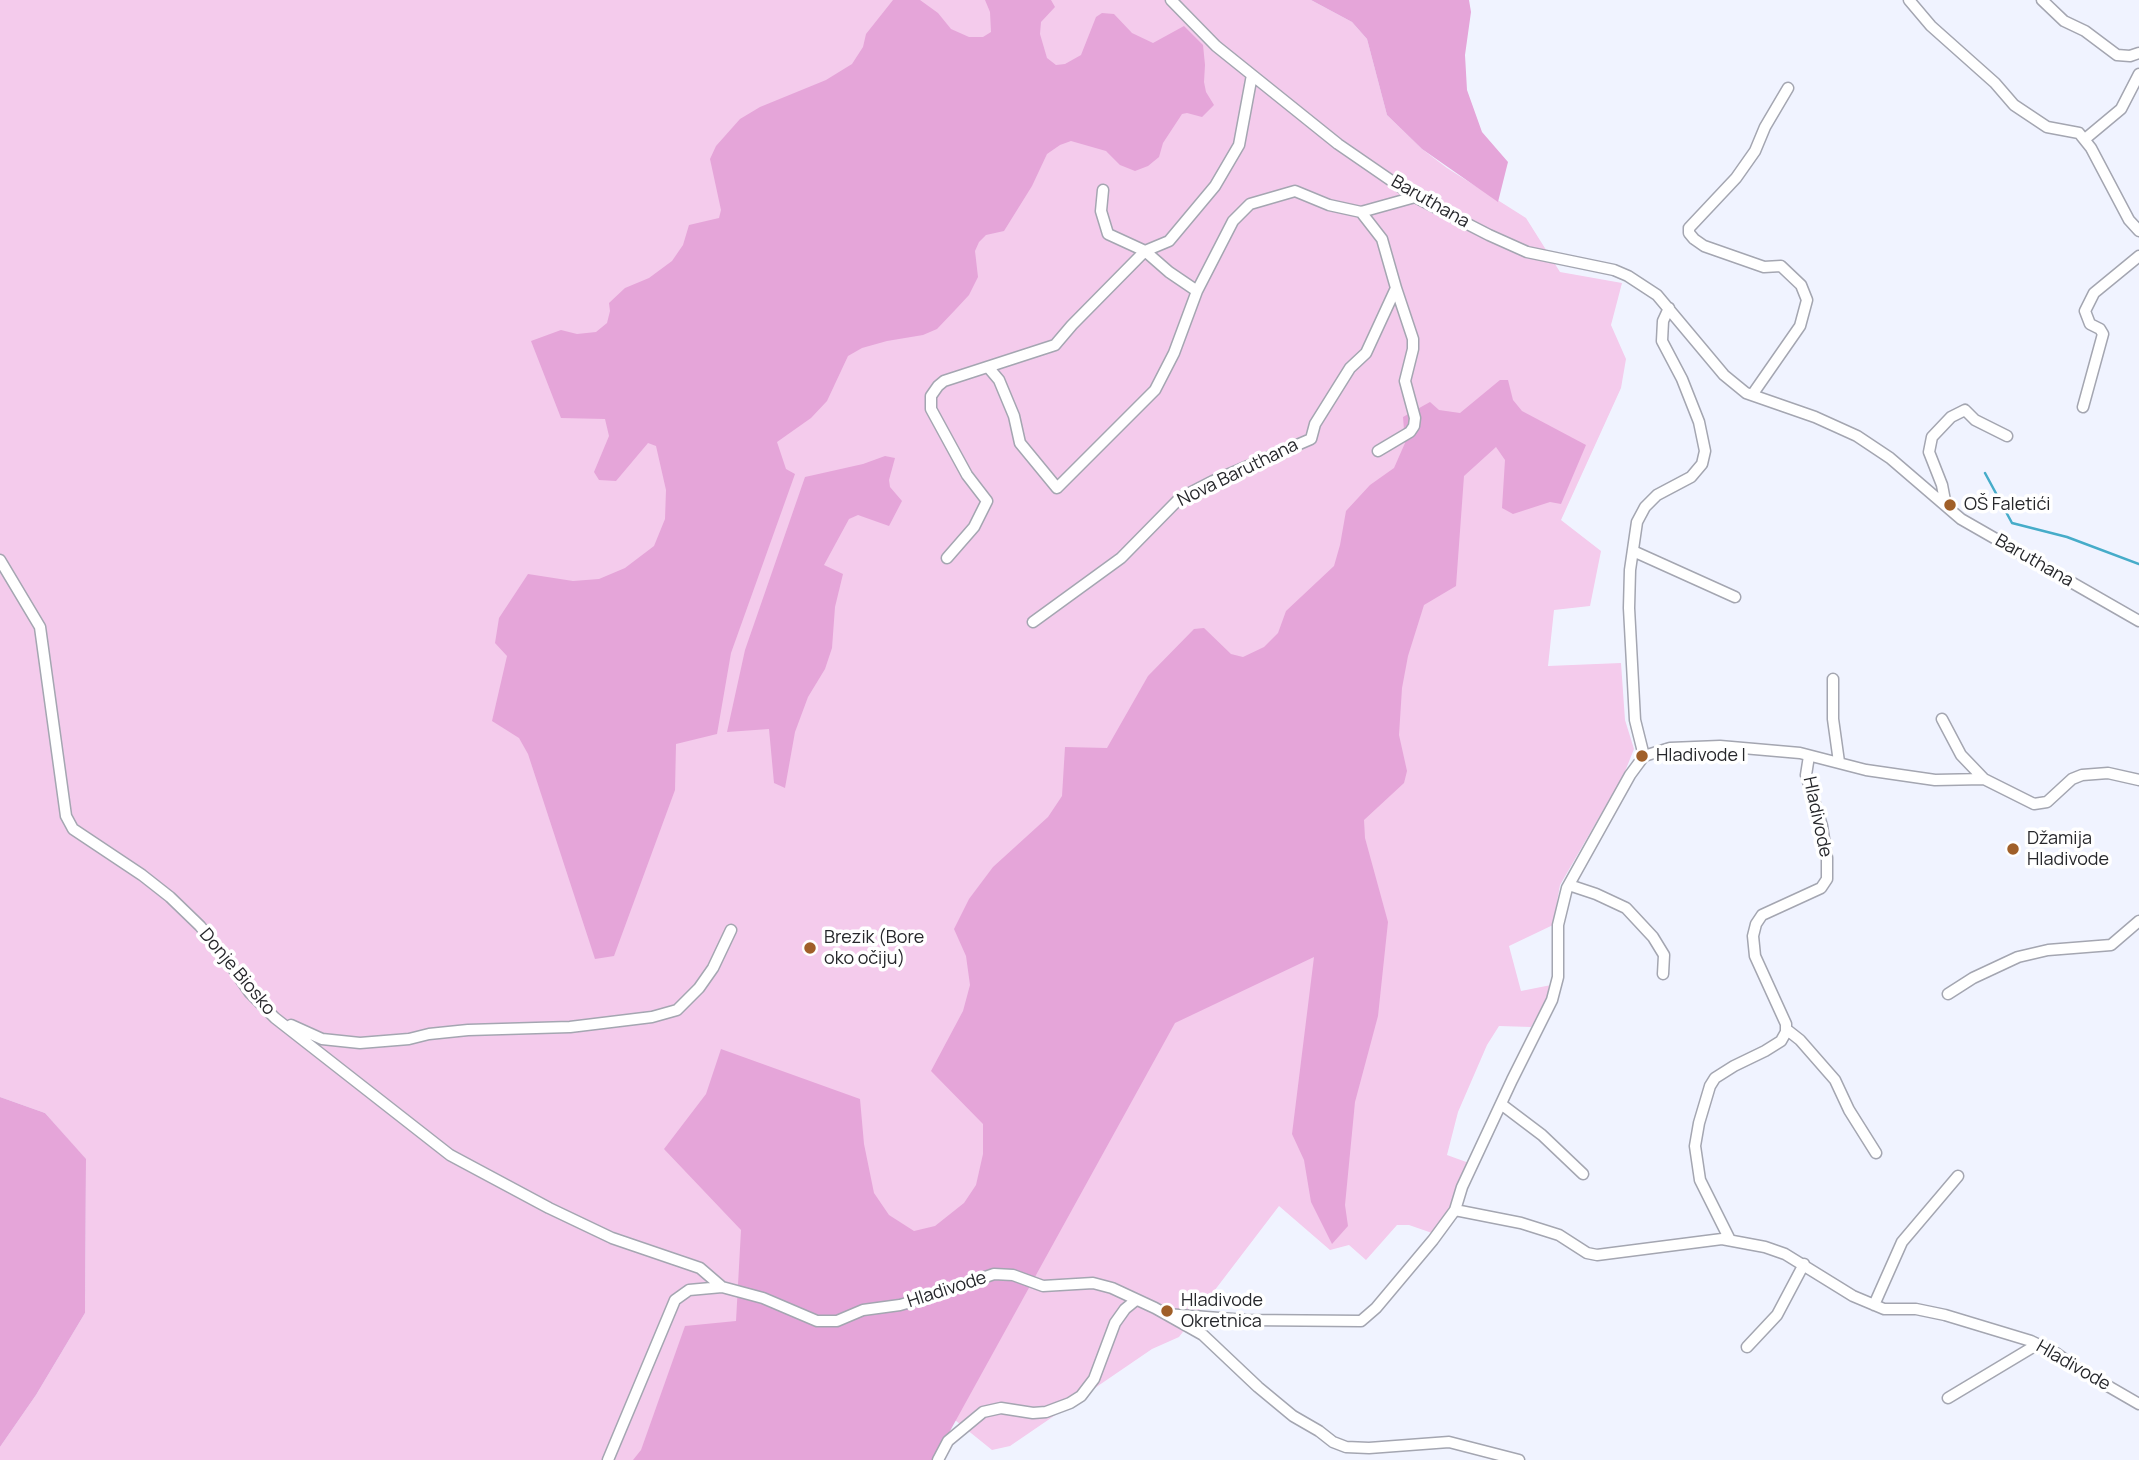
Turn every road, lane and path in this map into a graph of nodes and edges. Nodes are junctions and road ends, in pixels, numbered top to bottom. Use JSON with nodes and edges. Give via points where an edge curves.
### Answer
{"nodes":[{"id":1,"x":1171,"y":0,"type":"edge"},
{"id":2,"x":1909,"y":0,"type":"edge"},
{"id":3,"x":2042,"y":0,"type":"edge"},
{"id":4,"x":2139,"y":53,"type":"edge"},
{"id":5,"x":2139,"y":74,"type":"edge"},
{"id":6,"x":1252,"y":75,"type":"junction"},
{"id":7,"x":1788,"y":88,"type":"dead end"},
{"id":8,"x":2085,"y":139,"type":"junction"},
{"id":9,"x":1103,"y":190,"type":"dead end"},
{"id":10,"x":1415,"y":197,"type":"junction"},
{"id":11,"x":1361,"y":212,"type":"junction"},
{"id":12,"x":2139,"y":231,"type":"edge"},
{"id":13,"x":1145,"y":251,"type":"junction"},
{"id":14,"x":2139,"y":256,"type":"edge"},
{"id":15,"x":1396,"y":288,"type":"junction"},
{"id":16,"x":1197,"y":291,"type":"junction"},
{"id":17,"x":1669,"y":308,"type":"junction"},
{"id":18,"x":988,"y":367,"type":"junction"},
{"id":19,"x":1752,"y":395,"type":"junction"},
{"id":20,"x":2084,"y":407,"type":"dead end"},
{"id":21,"x":2007,"y":436,"type":"dead end"},
{"id":22,"x":1377,"y":451,"type":"dead end"},
{"id":23,"x":1946,"y":506,"type":"junction"},
{"id":24,"x":1633,"y":553,"type":"junction"},
{"id":25,"x":947,"y":558,"type":"dead end"},
{"id":26,"x":0,"y":560,"type":"edge"},
{"id":27,"x":1735,"y":597,"type":"dead end"},
{"id":28,"x":2139,"y":621,"type":"edge"},
{"id":29,"x":1033,"y":622,"type":"dead end"},
{"id":30,"x":1833,"y":679,"type":"dead end"},
{"id":31,"x":1942,"y":719,"type":"dead end"},
{"id":32,"x":1644,"y":756,"type":"junction"},
{"id":33,"x":1809,"y":756,"type":"junction"},
{"id":34,"x":1839,"y":762,"type":"junction"},
{"id":35,"x":1984,"y":779,"type":"junction"},
{"id":36,"x":2139,"y":780,"type":"edge"},
{"id":37,"x":1569,"y":885,"type":"junction"},
{"id":38,"x":2139,"y":921,"type":"edge"},
{"id":39,"x":731,"y":930,"type":"dead end"},
{"id":40,"x":1662,"y":974,"type":"dead end"},
{"id":41,"x":1948,"y":994,"type":"dead end"},
{"id":42,"x":275,"y":1018,"type":"junction"},
{"id":43,"x":1786,"y":1029,"type":"junction"},
{"id":44,"x":1501,"y":1104,"type":"junction"},
{"id":45,"x":1876,"y":1153,"type":"dead end"},
{"id":46,"x":1583,"y":1174,"type":"dead end"},
{"id":47,"x":1958,"y":1176,"type":"dead end"},
{"id":48,"x":1455,"y":1209,"type":"junction"},
{"id":49,"x":1730,"y":1240,"type":"junction"},
{"id":50,"x":1804,"y":1264,"type":"junction"},
{"id":51,"x":722,"y":1287,"type":"junction"},
{"id":52,"x":1136,"y":1300,"type":"junction"},
{"id":53,"x":1874,"y":1305,"type":"junction"},
{"id":54,"x":1166,"y":1314,"type":"junction"},
{"id":55,"x":2038,"y":1345,"type":"junction"},
{"id":56,"x":1747,"y":1347,"type":"dead end"},
{"id":57,"x":1948,"y":1398,"type":"dead end"},
{"id":58,"x":2139,"y":1404,"type":"edge"},
{"id":59,"x":608,"y":1460,"type":"edge"},
{"id":60,"x":938,"y":1460,"type":"edge"},
{"id":61,"x":1519,"y":1460,"type":"edge"}],
"edges":[{"from":1,"to":6,"type":"street","name":"Baruthana"},
{"from":2,"to":8,"type":"street","via":[[2014,105],[2047,127],[2071,130]]},
{"from":3,"to":4,"type":"street","via":[[2064,21],[2117,55]]},
{"from":5,"to":8,"type":"street","via":[[2121,109]]},
{"from":6,"to":10,"type":"street","name":"Baruthana","via":[[1338,144]]},
{"from":6,"to":13,"type":"street","via":[[1239,145],[1215,186],[1170,241]]},
{"from":7,"to":19,"type":"street","via":[[1736,178],[1689,228],[1704,246],[1764,267],[1781,266],[1801,285],[1807,300],[1800,326]]},
{"from":8,"to":12,"type":"street"},
{"from":9,"to":13,"type":"street","via":[[1101,211],[1108,234]]},
{"from":10,"to":11,"type":"street"},
{"from":10,"to":17,"type":"street","name":"Baruthana","via":[[1527,252],[1628,276]]},
{"from":11,"to":15,"type":"street","via":[[1381,239]]},
{"from":11,"to":16,"type":"street","via":[[1294,191],[1250,204],[1233,221]]},
{"from":13,"to":16,"type":"street"},
{"from":13,"to":18,"type":"street","via":[[1055,345]]},
{"from":14,"to":20,"type":"street","via":[[2094,293],[2085,311],[2090,324],[2103,334]]},
{"from":15,"to":22,"type":"street","via":[[1413,339],[1405,381],[1415,418],[1410,432]]},
{"from":15,"to":29,"type":"street","name":"Nova Baruthana","via":[[1366,353],[1350,368],[1315,424],[1311,439],[1180,499],[1121,558]]},
{"from":16,"to":18,"type":"street","via":[[1156,390],[1057,488],[1020,443],[999,380]]},
{"from":17,"to":19,"type":"street","name":"Baruthana","via":[[1724,375]]},
{"from":17,"to":24,"type":"street","via":[[1662,341],[1692,403],[1705,451],[1702,464],[1691,477],[1645,507],[1637,522]]},
{"from":18,"to":25,"type":"street","via":[[944,381],[929,403],[986,501],[974,527]]},
{"from":19,"to":23,"type":"street","name":"Baruthana","via":[[1857,436]]},
{"from":21,"to":23,"type":"street","via":[[1975,421],[1965,410],[1951,417],[1933,437],[1928,452]]},
{"from":23,"to":28,"type":"street","name":"Baruthana"},
{"from":24,"to":27,"type":"street"},
{"from":24,"to":32,"type":"street","via":[[1629,608],[1632,693]]},
{"from":26,"to":42,"type":"street","name":"Donje Biosko","via":[[40,627],[66,816],[73,829],[170,897],[200,926],[250,993]]},
{"from":30,"to":34,"type":"street"},
{"from":31,"to":35,"type":"street","via":[[1961,755]]},
{"from":32,"to":33,"type":"street","name":"Hladivode","via":[[1670,748],[1720,746]]},
{"from":32,"to":37,"type":"street","name":"Hladivode"},
{"from":33,"to":34,"type":"street","name":"Hladivode"},
{"from":33,"to":43,"type":"street","name":"Hladivode","via":[[1806,775],[1822,826],[1827,879],[1821,888],[1762,915],[1754,936],[1755,956]]},
{"from":34,"to":35,"type":"street","name":"Hladivode","via":[[1935,780]]},
{"from":35,"to":36,"type":"street","name":"Hladivode","via":[[2034,804],[2047,802],[2082,775],[2108,773]]},
{"from":37,"to":40,"type":"street","via":[[1626,908],[1664,955]]},
{"from":37,"to":44,"type":"street","name":"Hladivode","via":[[1561,906],[1558,978],[1552,1000]]},
{"from":38,"to":41,"type":"street","via":[[2111,945],[2018,957]]},
{"from":39,"to":42,"type":"street","via":[[699,988],[677,1010],[652,1017],[360,1043],[322,1040]]},
{"from":42,"to":51,"type":"street","name":"Donje Biosko","via":[[450,1154],[612,1238],[700,1268]]},
{"from":43,"to":45,"type":"street","via":[[1835,1080]]},
{"from":43,"to":49,"type":"street","via":[[1782,1041],[1715,1078],[1699,1123],[1695,1146],[1700,1180]]},
{"from":44,"to":46,"type":"street"},
{"from":44,"to":48,"type":"street","name":"Hladivode"},
{"from":47,"to":53,"type":"street","via":[[1902,1242]]},
{"from":48,"to":49,"type":"street","name":"Hladivode","via":[[1546,1231],[1597,1255]]},
{"from":48,"to":54,"type":"street","name":"Hladivode","via":[[1361,1321]]},
{"from":49,"to":50,"type":"street","name":"Hladivode","via":[[1765,1247]]},
{"from":50,"to":53,"type":"street","name":"Hladivode"},
{"from":50,"to":56,"type":"street","via":[[1777,1315]]},
{"from":51,"to":52,"type":"street","name":"Hladivode","via":[[827,1323],[1003,1273],[1043,1286],[1093,1283]]},
{"from":51,"to":59,"type":"street","via":[[689,1290],[675,1300]]},
{"from":52,"to":54,"type":"street","name":"Hladivode"},
{"from":52,"to":60,"type":"street","via":[[1115,1323],[1094,1379],[1081,1396],[1046,1412],[1001,1408],[983,1412],[948,1441]]},
{"from":53,"to":55,"type":"street","name":"Hladivode","via":[[1945,1315]]},
{"from":54,"to":61,"type":"street","via":[[1203,1335],[1293,1416],[1333,1442],[1369,1448],[1449,1442]]},
{"from":55,"to":57,"type":"street"},
{"from":55,"to":58,"type":"street","name":"Hladivode"}]}
